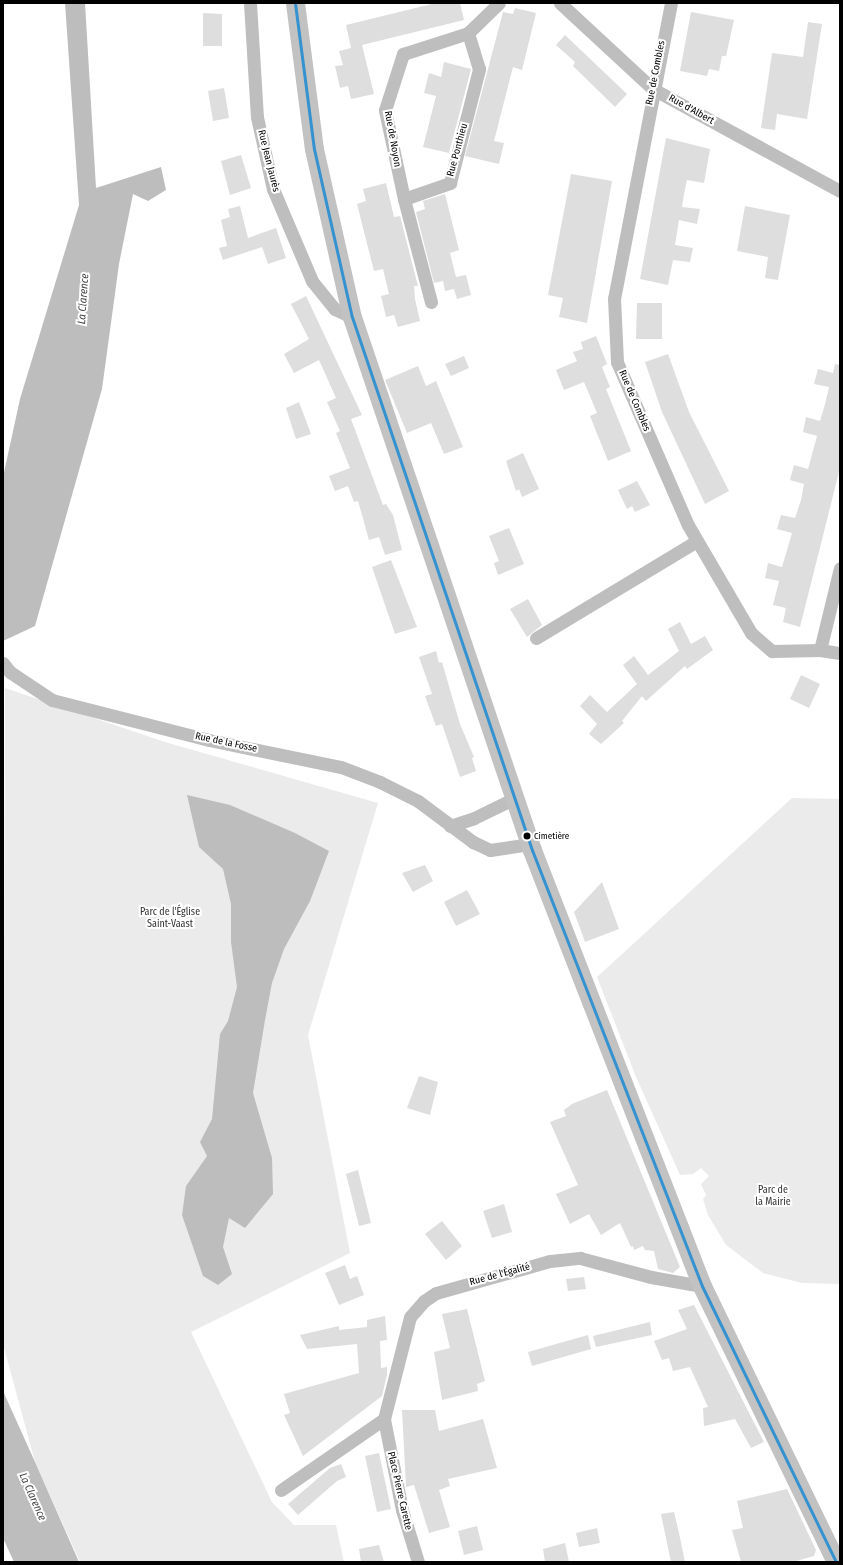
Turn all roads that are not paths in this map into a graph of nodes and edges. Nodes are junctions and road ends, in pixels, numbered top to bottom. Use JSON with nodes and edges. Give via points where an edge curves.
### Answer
{"nodes":[{"id":1,"x":250,"y":3,"type":"edge"},
{"id":2,"x":295,"y":3,"type":"edge"},
{"id":3,"x":499,"y":3,"type":"edge"},
{"id":4,"x":560,"y":3,"type":"edge"},
{"id":5,"x":671,"y":3,"type":"edge"},
{"id":6,"x":468,"y":33,"type":"junction"},
{"id":7,"x":653,"y":89,"type":"junction"},
{"id":8,"x":840,"y":191,"type":"edge"},
{"id":9,"x":404,"y":199,"type":"junction"},
{"id":10,"x":431,"y":302,"type":"dead end"},
{"id":11,"x":352,"y":317,"type":"junction"},
{"id":12,"x":698,"y":541,"type":"junction"},
{"id":13,"x":840,"y":568,"type":"edge"},
{"id":14,"x":536,"y":638,"type":"dead end"},
{"id":15,"x":820,"y":650,"type":"junction"},
{"id":16,"x":840,"y":653,"type":"edge"},
{"id":17,"x":3,"y":663,"type":"edge"},
{"id":18,"x":515,"y":798,"type":"junction"},
{"id":19,"x":450,"y":826,"type":"junction"},
{"id":20,"x":530,"y":844,"type":"junction"},
{"id":21,"x":702,"y":1286,"type":"junction"},
{"id":22,"x":384,"y":1419,"type":"junction"},
{"id":23,"x":282,"y":1490,"type":"dead end"},
{"id":24,"x":418,"y":1562,"type":"edge"},
{"id":25,"x":834,"y":1562,"type":"edge"}],
"edges":[{"from":1,"to":11,"type":"street","name":"Rue Jean Jaurès","via":[[257,117],[274,189],[312,281],[335,309]]},
{"from":2,"to":11,"type":"main road","via":[[314,149]]},
{"from":3,"to":6,"type":"street"},
{"from":4,"to":7,"type":"street","name":"Rue d'Albert"},
{"from":5,"to":7,"type":"street","name":"Rue de Combles"},
{"from":6,"to":9,"type":"street","name":"Rue Ponthieu","via":[[479,69],[450,183]]},
{"from":6,"to":9,"type":"street","name":"Rue de Noyon","via":[[403,54],[385,110]]},
{"from":7,"to":8,"type":"street","name":"Rue d'Albert"},
{"from":7,"to":12,"type":"street","name":"Rue de Combles","via":[[614,298],[617,362],[688,525]]},
{"from":9,"to":10,"type":"street"},
{"from":11,"to":18,"type":"main road"},
{"from":12,"to":14,"type":"street"},
{"from":12,"to":15,"type":"street","name":"Rue de Combles","via":[[751,633],[772,651]]},
{"from":13,"to":15,"type":"street"},
{"from":15,"to":16,"type":"street"},
{"from":17,"to":19,"type":"street","name":"Rue de la Fosse","via":[[10,672],[52,700],[209,740],[341,767],[418,801]]},
{"from":18,"to":19,"type":"street","via":[[474,818]]},
{"from":18,"to":20,"type":"main road"},
{"from":19,"to":20,"type":"street","name":"Rue de la Fosse","via":[[490,850]]},
{"from":20,"to":21,"type":"main road"},
{"from":21,"to":22,"type":"street","name":"Rue de l'Égalité","via":[[651,1277],[580,1258],[550,1262],[436,1293],[424,1301],[410,1317]]},
{"from":21,"to":25,"type":"main road"},
{"from":22,"to":23,"type":"street"},
{"from":22,"to":24,"type":"street","name":"Place Pierre Carette","via":[[402,1510]]}]}
